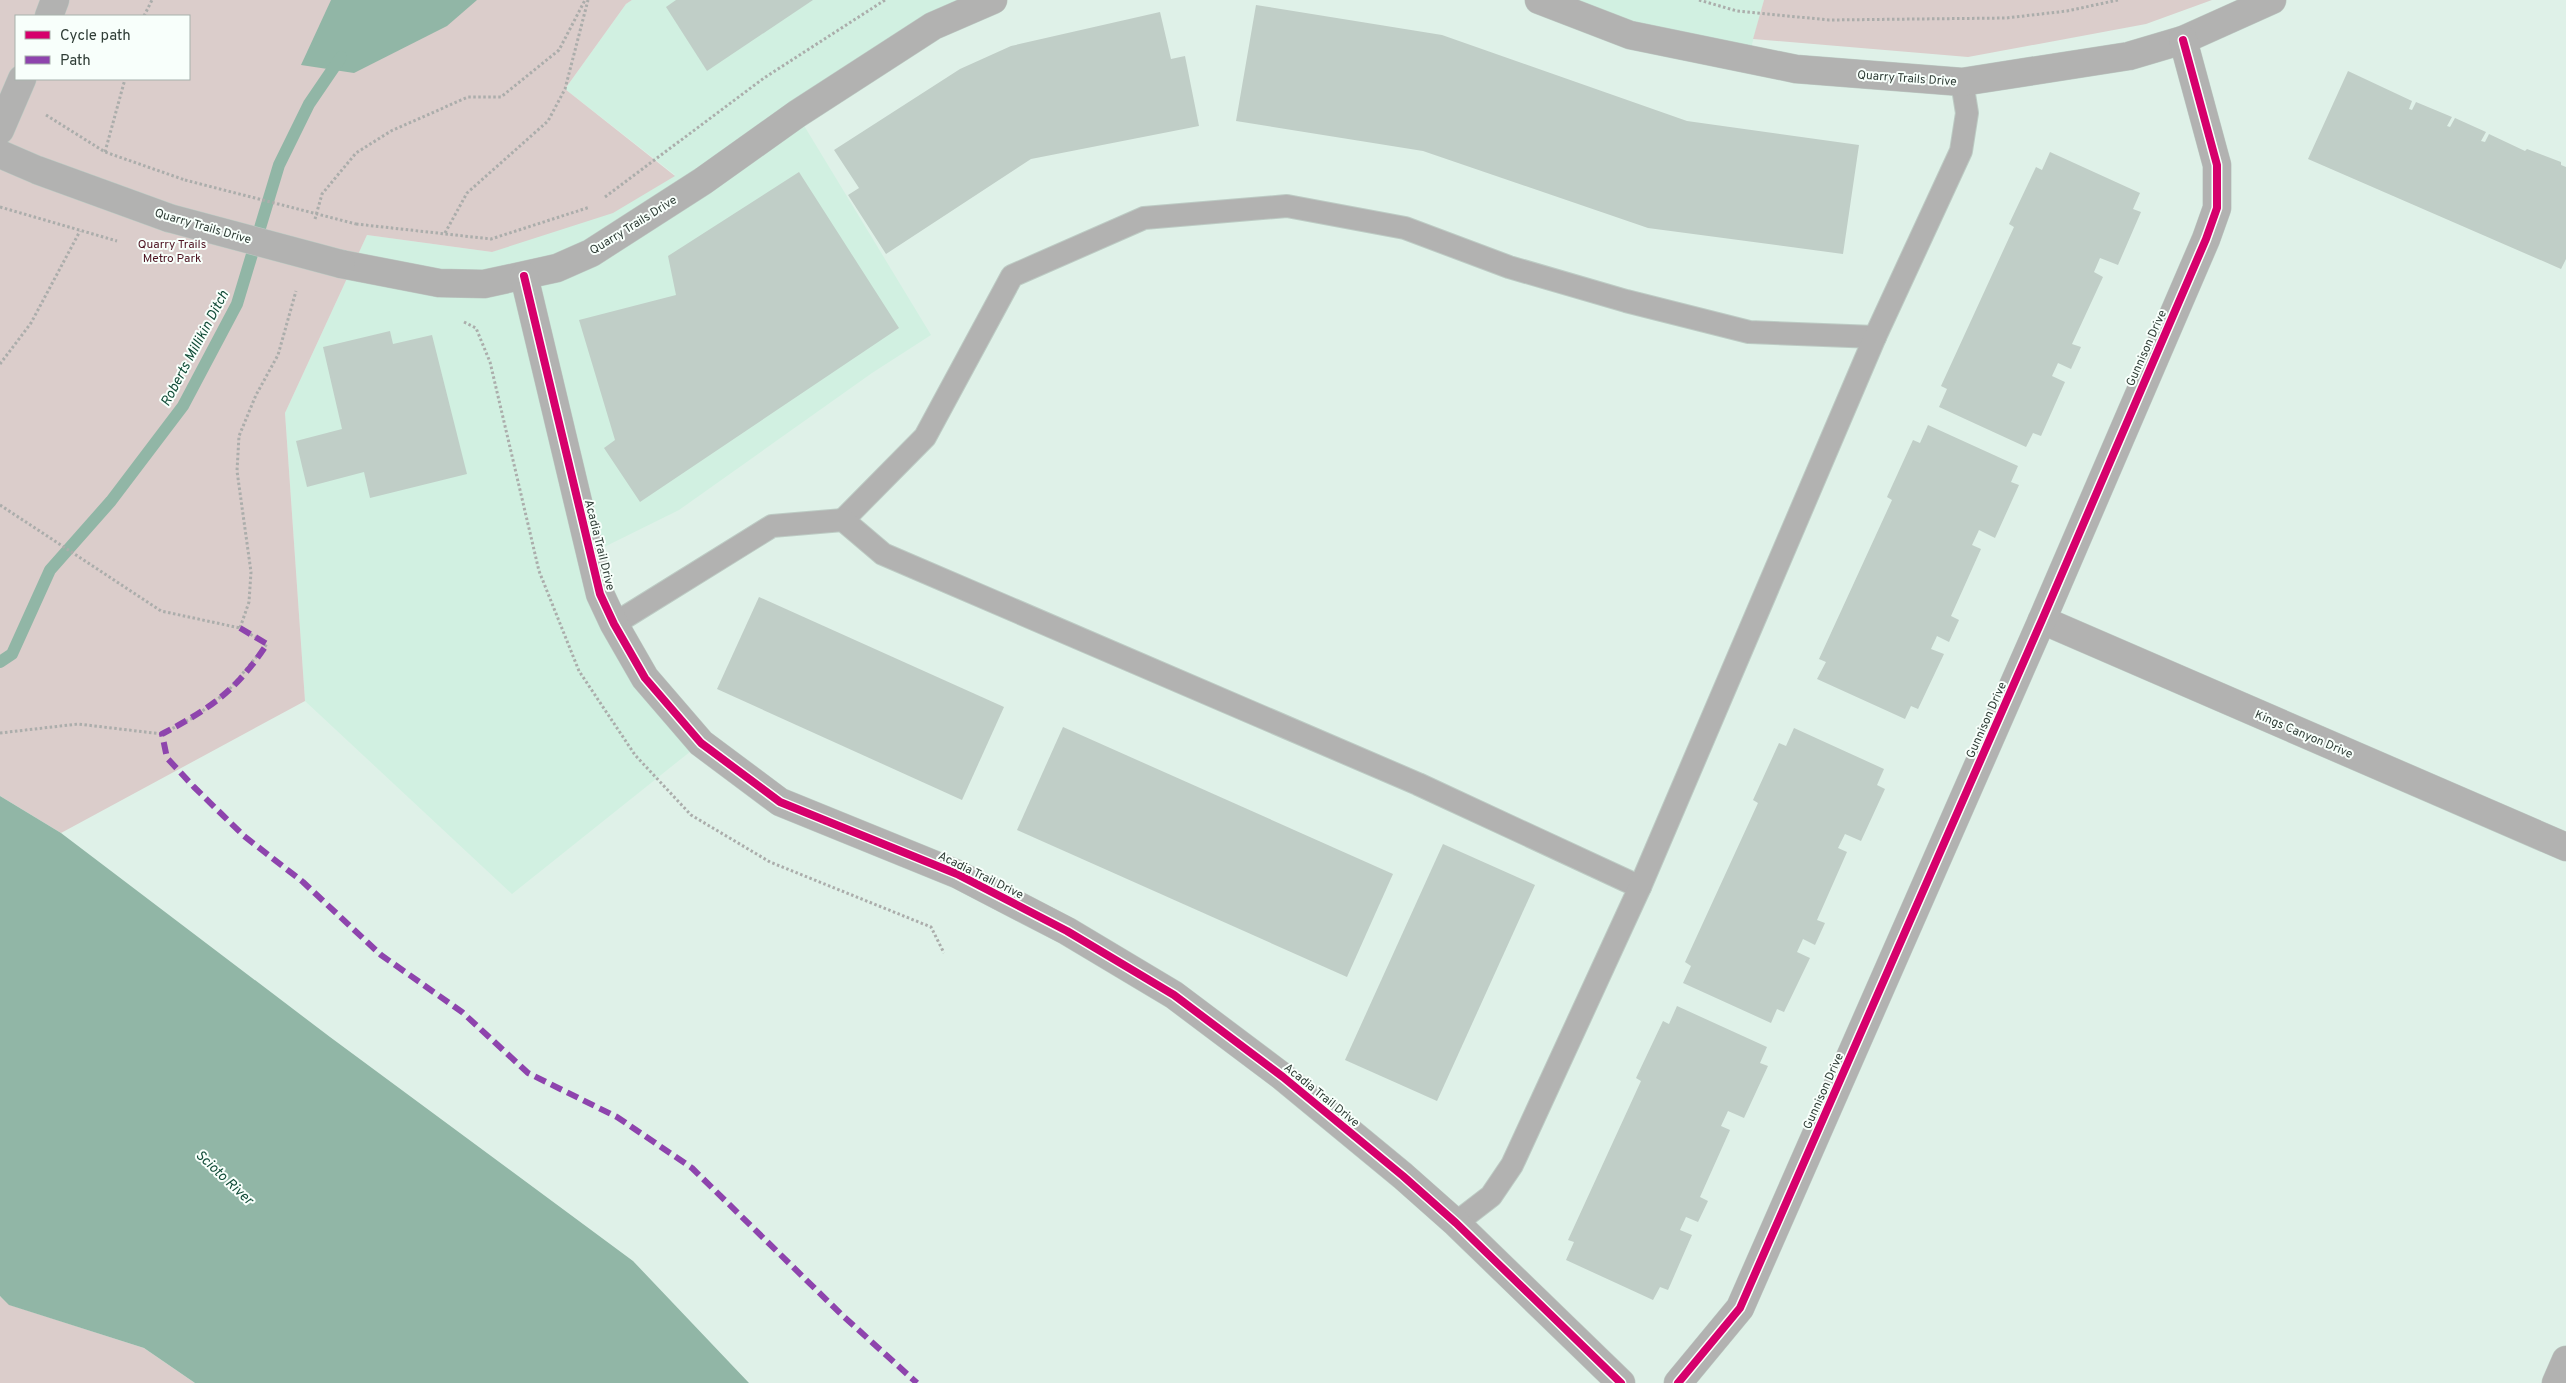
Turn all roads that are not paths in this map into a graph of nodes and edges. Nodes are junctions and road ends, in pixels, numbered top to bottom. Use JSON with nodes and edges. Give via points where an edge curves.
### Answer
{"nodes":[{"id":1,"x":56,"y":0,"type":"edge"},
{"id":2,"x":993,"y":0,"type":"edge"},
{"id":3,"x":1539,"y":0,"type":"edge"},
{"id":4,"x":2272,"y":0,"type":"edge"},
{"id":5,"x":48,"y":15,"type":"edge"},
{"id":6,"x":2183,"y":40,"type":"junction"},
{"id":7,"x":1962,"y":82,"type":"junction"},
{"id":8,"x":18,"y":88,"type":"edge"},
{"id":9,"x":0,"y":130,"type":"edge"},
{"id":10,"x":0,"y":154,"type":"edge"},
{"id":11,"x":524,"y":276,"type":"junction"},
{"id":12,"x":1874,"y":337,"type":"junction"},
{"id":13,"x":843,"y":520,"type":"junction"},
{"id":14,"x":2042,"y":620,"type":"junction"},
{"id":15,"x":614,"y":624,"type":"junction"},
{"id":16,"x":2566,"y":847,"type":"edge"},
{"id":17,"x":1640,"y":887,"type":"junction"},
{"id":18,"x":1456,"y":1223,"type":"junction"},
{"id":19,"x":2566,"y":1360,"type":"edge"},
{"id":20,"x":1621,"y":1383,"type":"edge"},
{"id":21,"x":1678,"y":1383,"type":"edge"},
{"id":22,"x":2556,"y":1383,"type":"edge"}],
"edges":[{"from":1,"to":5,"type":"street"},
{"from":2,"to":11,"type":"street","name":"Quarry Trails Drive","via":[[933,26],[591,253],[557,268]]},
{"from":3,"to":7,"type":"street","name":"Quarry Trails Drive","via":[[1630,35],[1796,69]]},
{"from":4,"to":6,"type":"street","name":"Quarry Trails Drive"},
{"from":6,"to":7,"type":"street","name":"Quarry Trails Drive","via":[[2129,56]]},
{"from":6,"to":14,"type":"street","name":"Gunnison Drive","via":[[2217,165],[2217,208]]},
{"from":7,"to":12,"type":"lane","via":[[1967,113],[1961,151]]},
{"from":8,"to":9,"type":"street"},
{"from":10,"to":11,"type":"street","name":"Quarry Trails Drive","bridge":true,"via":[[169,218],[341,264],[439,283],[484,284]]},
{"from":11,"to":15,"type":"street","name":"Acadia Trail Drive","via":[[600,594]]},
{"from":12,"to":13,"type":"lane","via":[[1749,332],[1509,267],[1405,228],[1287,206],[1144,218],[1012,276],[925,438]]},
{"from":12,"to":17,"type":"lane"},
{"from":13,"to":15,"type":"lane","via":[[772,526]]},
{"from":13,"to":17,"type":"lane","via":[[884,554],[1418,784]]},
{"from":14,"to":16,"type":"street","name":"Kings Canyon Drive"},
{"from":14,"to":21,"type":"street","name":"Gunnison Drive","via":[[1740,1308]]},
{"from":15,"to":18,"type":"street","name":"Acadia Trail Drive","via":[[646,678],[701,743],[780,802],[957,874],[1066,931],[1174,995],[1283,1077]]},
{"from":17,"to":18,"type":"lane","via":[[1512,1166],[1491,1196]]},
{"from":18,"to":20,"type":"street","name":"Acadia Trail Drive"},
{"from":19,"to":22,"type":"street"}]}
